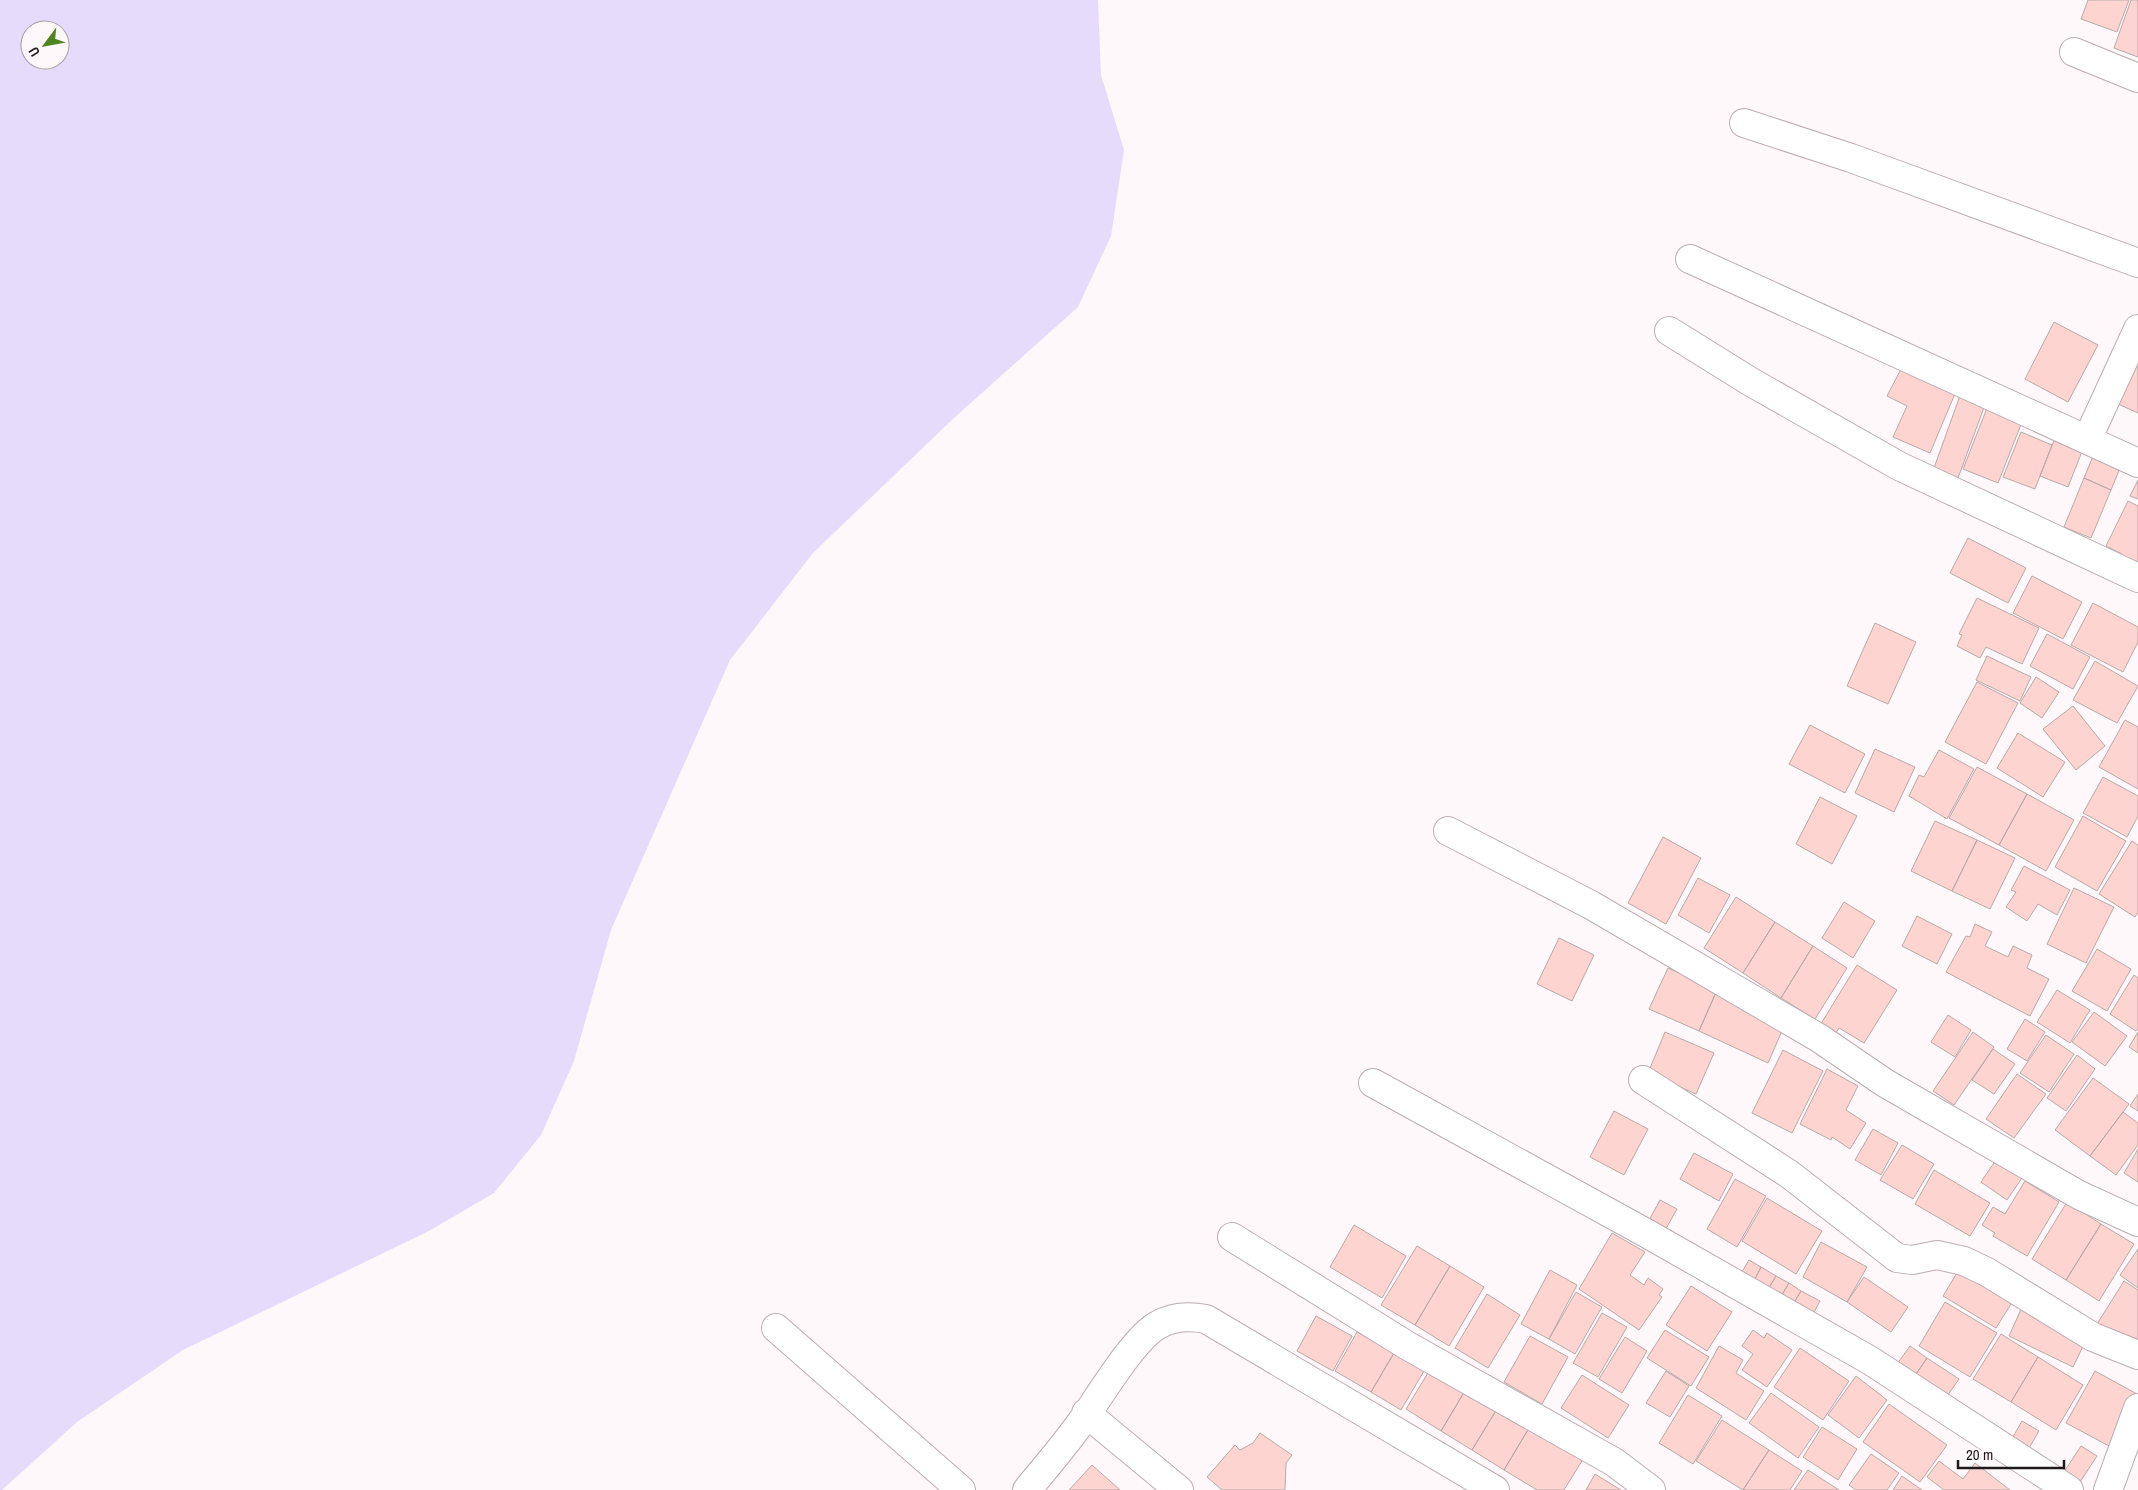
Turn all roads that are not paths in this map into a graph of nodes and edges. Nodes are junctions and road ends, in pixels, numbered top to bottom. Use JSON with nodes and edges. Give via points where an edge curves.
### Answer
{"nodes":[{"id":1,"x":2074,"y":52,"type":"dead end"},
{"id":2,"x":2138,"y":78,"type":"edge"},
{"id":3,"x":1744,"y":123,"type":"dead end"},
{"id":4,"x":1690,"y":259,"type":"dead end"},
{"id":5,"x":2138,"y":264,"type":"edge"},
{"id":6,"x":2138,"y":329,"type":"edge"},
{"id":7,"x":1669,"y":331,"type":"dead end"},
{"id":8,"x":2087,"y":440,"type":"junction"},
{"id":9,"x":2138,"y":463,"type":"edge"},
{"id":10,"x":2138,"y":578,"type":"edge"},
{"id":11,"x":1448,"y":831,"type":"dead end"},
{"id":12,"x":1643,"y":1080,"type":"dead end"},
{"id":13,"x":1373,"y":1083,"type":"dead end"},
{"id":14,"x":2138,"y":1222,"type":"edge"},
{"id":15,"x":1232,"y":1237,"type":"dead end"},
{"id":16,"x":776,"y":1328,"type":"dead end"},
{"id":17,"x":2138,"y":1355,"type":"edge"},
{"id":18,"x":2138,"y":1408,"type":"edge"},
{"id":19,"x":1086,"y":1413,"type":"junction"},
{"id":20,"x":961,"y":1490,"type":"edge"},
{"id":21,"x":1026,"y":1490,"type":"edge"},
{"id":22,"x":1179,"y":1490,"type":"edge"},
{"id":23,"x":1495,"y":1490,"type":"edge"},
{"id":24,"x":1651,"y":1490,"type":"edge"},
{"id":25,"x":2069,"y":1490,"type":"edge"},
{"id":26,"x":2108,"y":1490,"type":"edge"}],
"edges":[{"from":1,"to":2,"type":"street"},
{"from":3,"to":5,"type":"street","via":[[1851,158]]},
{"from":4,"to":8,"type":"street"},
{"from":6,"to":8,"type":"street"},
{"from":7,"to":10,"type":"street","via":[[1899,466]]},
{"from":8,"to":9,"type":"street"},
{"from":11,"to":14,"type":"street","via":[[1591,905],[1819,1038],[1893,1088],[2079,1195]]},
{"from":12,"to":17,"type":"street","via":[[1788,1174],[1898,1258],[1912,1260],[1937,1255],[1964,1261],[2093,1337]]},
{"from":13,"to":25,"type":"street","via":[[1871,1361]]},
{"from":15,"to":24,"type":"street","via":[[1408,1346],[1614,1462]]},
{"from":16,"to":20,"type":"street"},
{"from":18,"to":26,"type":"street"},
{"from":19,"to":21,"type":"street"},
{"from":19,"to":22,"type":"street"},
{"from":19,"to":23,"type":"street","via":[[1143,1337],[1158,1325],[1178,1317],[1206,1318]]}]}
